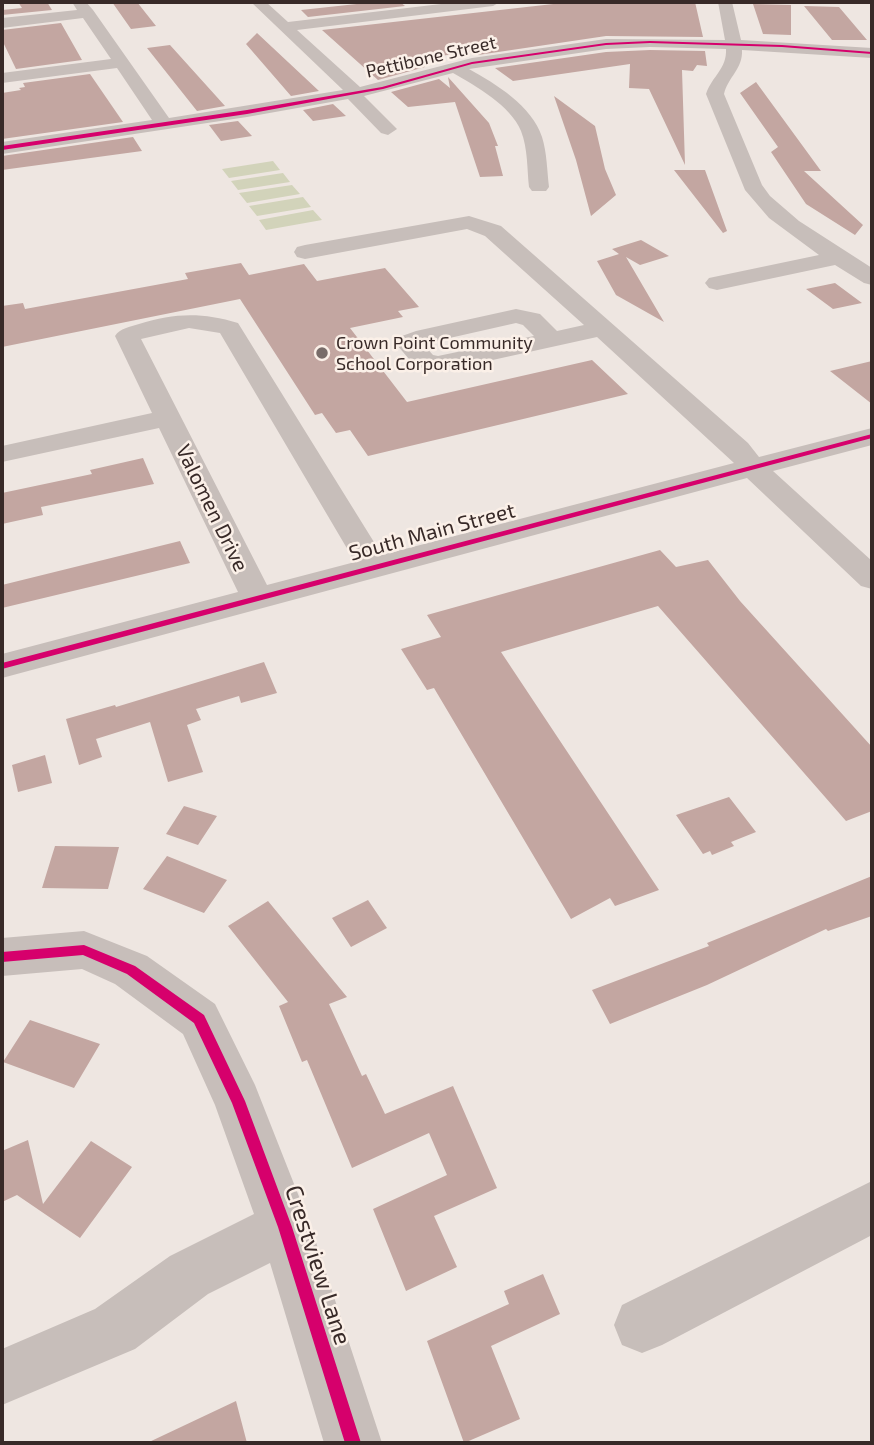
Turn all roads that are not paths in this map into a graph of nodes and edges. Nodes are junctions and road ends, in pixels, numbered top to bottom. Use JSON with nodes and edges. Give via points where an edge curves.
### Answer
{"nodes":[{"id":1,"x":258,"y":2,"type":"edge"},
{"id":2,"x":493,"y":2,"type":"edge"},
{"id":3,"x":725,"y":2,"type":"edge"},
{"id":4,"x":441,"y":5,"type":"edge"},
{"id":5,"x":84,"y":8,"type":"edge"},
{"id":6,"x":2,"y":23,"type":"edge"},
{"id":7,"x":285,"y":27,"type":"junction"},
{"id":8,"x":733,"y":45,"type":"junction"},
{"id":9,"x":872,"y":53,"type":"edge"},
{"id":10,"x":121,"y":63,"type":"junction"},
{"id":11,"x":453,"y":67,"type":"junction"},
{"id":12,"x":2,"y":78,"type":"edge"},
{"id":13,"x":355,"y":92,"type":"junction"},
{"id":14,"x":164,"y":124,"type":"junction"},
{"id":15,"x":388,"y":129,"type":"dead end"},
{"id":16,"x":2,"y":148,"type":"edge"},
{"id":17,"x":539,"y":187,"type":"dead end"},
{"id":18,"x":305,"y":252,"type":"dead end"},
{"id":19,"x":840,"y":257,"type":"junction"},
{"id":20,"x":872,"y":278,"type":"edge"},
{"id":21,"x":717,"y":283,"type":"dead end"},
{"id":22,"x":603,"y":328,"type":"junction"},
{"id":23,"x":551,"y":339,"type":"dead end"},
{"id":24,"x":167,"y":418,"type":"junction"},
{"id":25,"x":872,"y":436,"type":"edge"},
{"id":26,"x":2,"y":454,"type":"edge"},
{"id":27,"x":752,"y":467,"type":"junction"},
{"id":28,"x":374,"y":567,"type":"junction"},
{"id":29,"x":872,"y":579,"type":"edge"},
{"id":30,"x":257,"y":598,"type":"junction"},
{"id":31,"x":2,"y":666,"type":"edge"},
{"id":32,"x":2,"y":957,"type":"edge"},
{"id":33,"x":872,"y":1207,"type":"edge"},
{"id":34,"x":285,"y":1227,"type":"junction"},
{"id":35,"x":642,"y":1325,"type":"dead end"},
{"id":36,"x":2,"y":1377,"type":"edge"},
{"id":37,"x":354,"y":1443,"type":"edge"}],
"edges":[{"from":1,"to":7,"type":"street"},
{"from":2,"to":4,"type":"street"},
{"from":3,"to":8,"type":"street"},
{"from":4,"to":7,"type":"street"},
{"from":5,"to":6,"type":"street"},
{"from":5,"to":10,"type":"street"},
{"from":7,"to":13,"type":"street"},
{"from":8,"to":9,"type":"street","name":"Pettibone Street"},
{"from":8,"to":11,"type":"street","name":"Pettibone Street","via":[[613,43]]},
{"from":8,"to":19,"type":"street","via":[[734,62],[715,94],[752,186],[779,216]]},
{"from":10,"to":12,"type":"street"},
{"from":10,"to":14,"type":"street"},
{"from":11,"to":13,"type":"street","name":"Pettibone Street"},
{"from":11,"to":17,"type":"street","via":[[524,120],[532,135]]},
{"from":13,"to":14,"type":"street","name":"Pettibone Street"},
{"from":13,"to":15,"type":"street","via":[[356,99]]},
{"from":14,"to":16,"type":"street","name":"Pettibone Street"},
{"from":18,"to":22,"type":"street","via":[[469,222],[493,231]]},
{"from":19,"to":20,"type":"street"},
{"from":19,"to":21,"type":"street"},
{"from":22,"to":23,"type":"street"},
{"from":22,"to":27,"type":"street","via":[[738,449]]},
{"from":24,"to":26,"type":"street"},
{"from":24,"to":28,"type":"street","name":"Valomen Drive","via":[[127,336],[172,321],[205,319],[229,328]]},
{"from":24,"to":30,"type":"street","name":"Valomen Drive"},
{"from":25,"to":27,"type":"street","name":"South Main Street"},
{"from":27,"to":28,"type":"street","name":"South Main Street"},
{"from":27,"to":29,"type":"street"},
{"from":28,"to":30,"type":"street","name":"South Main Street"},
{"from":30,"to":31,"type":"street","name":"South Main Street"},
{"from":32,"to":34,"type":"street","name":"Crestview Lane","via":[[84,950],[131,970],[199,1019],[238,1101]]},
{"from":33,"to":35,"type":"street"},
{"from":34,"to":36,"type":"street","via":[[190,1275],[115,1329]]},
{"from":34,"to":37,"type":"street","name":"Crestview Lane"}]}
